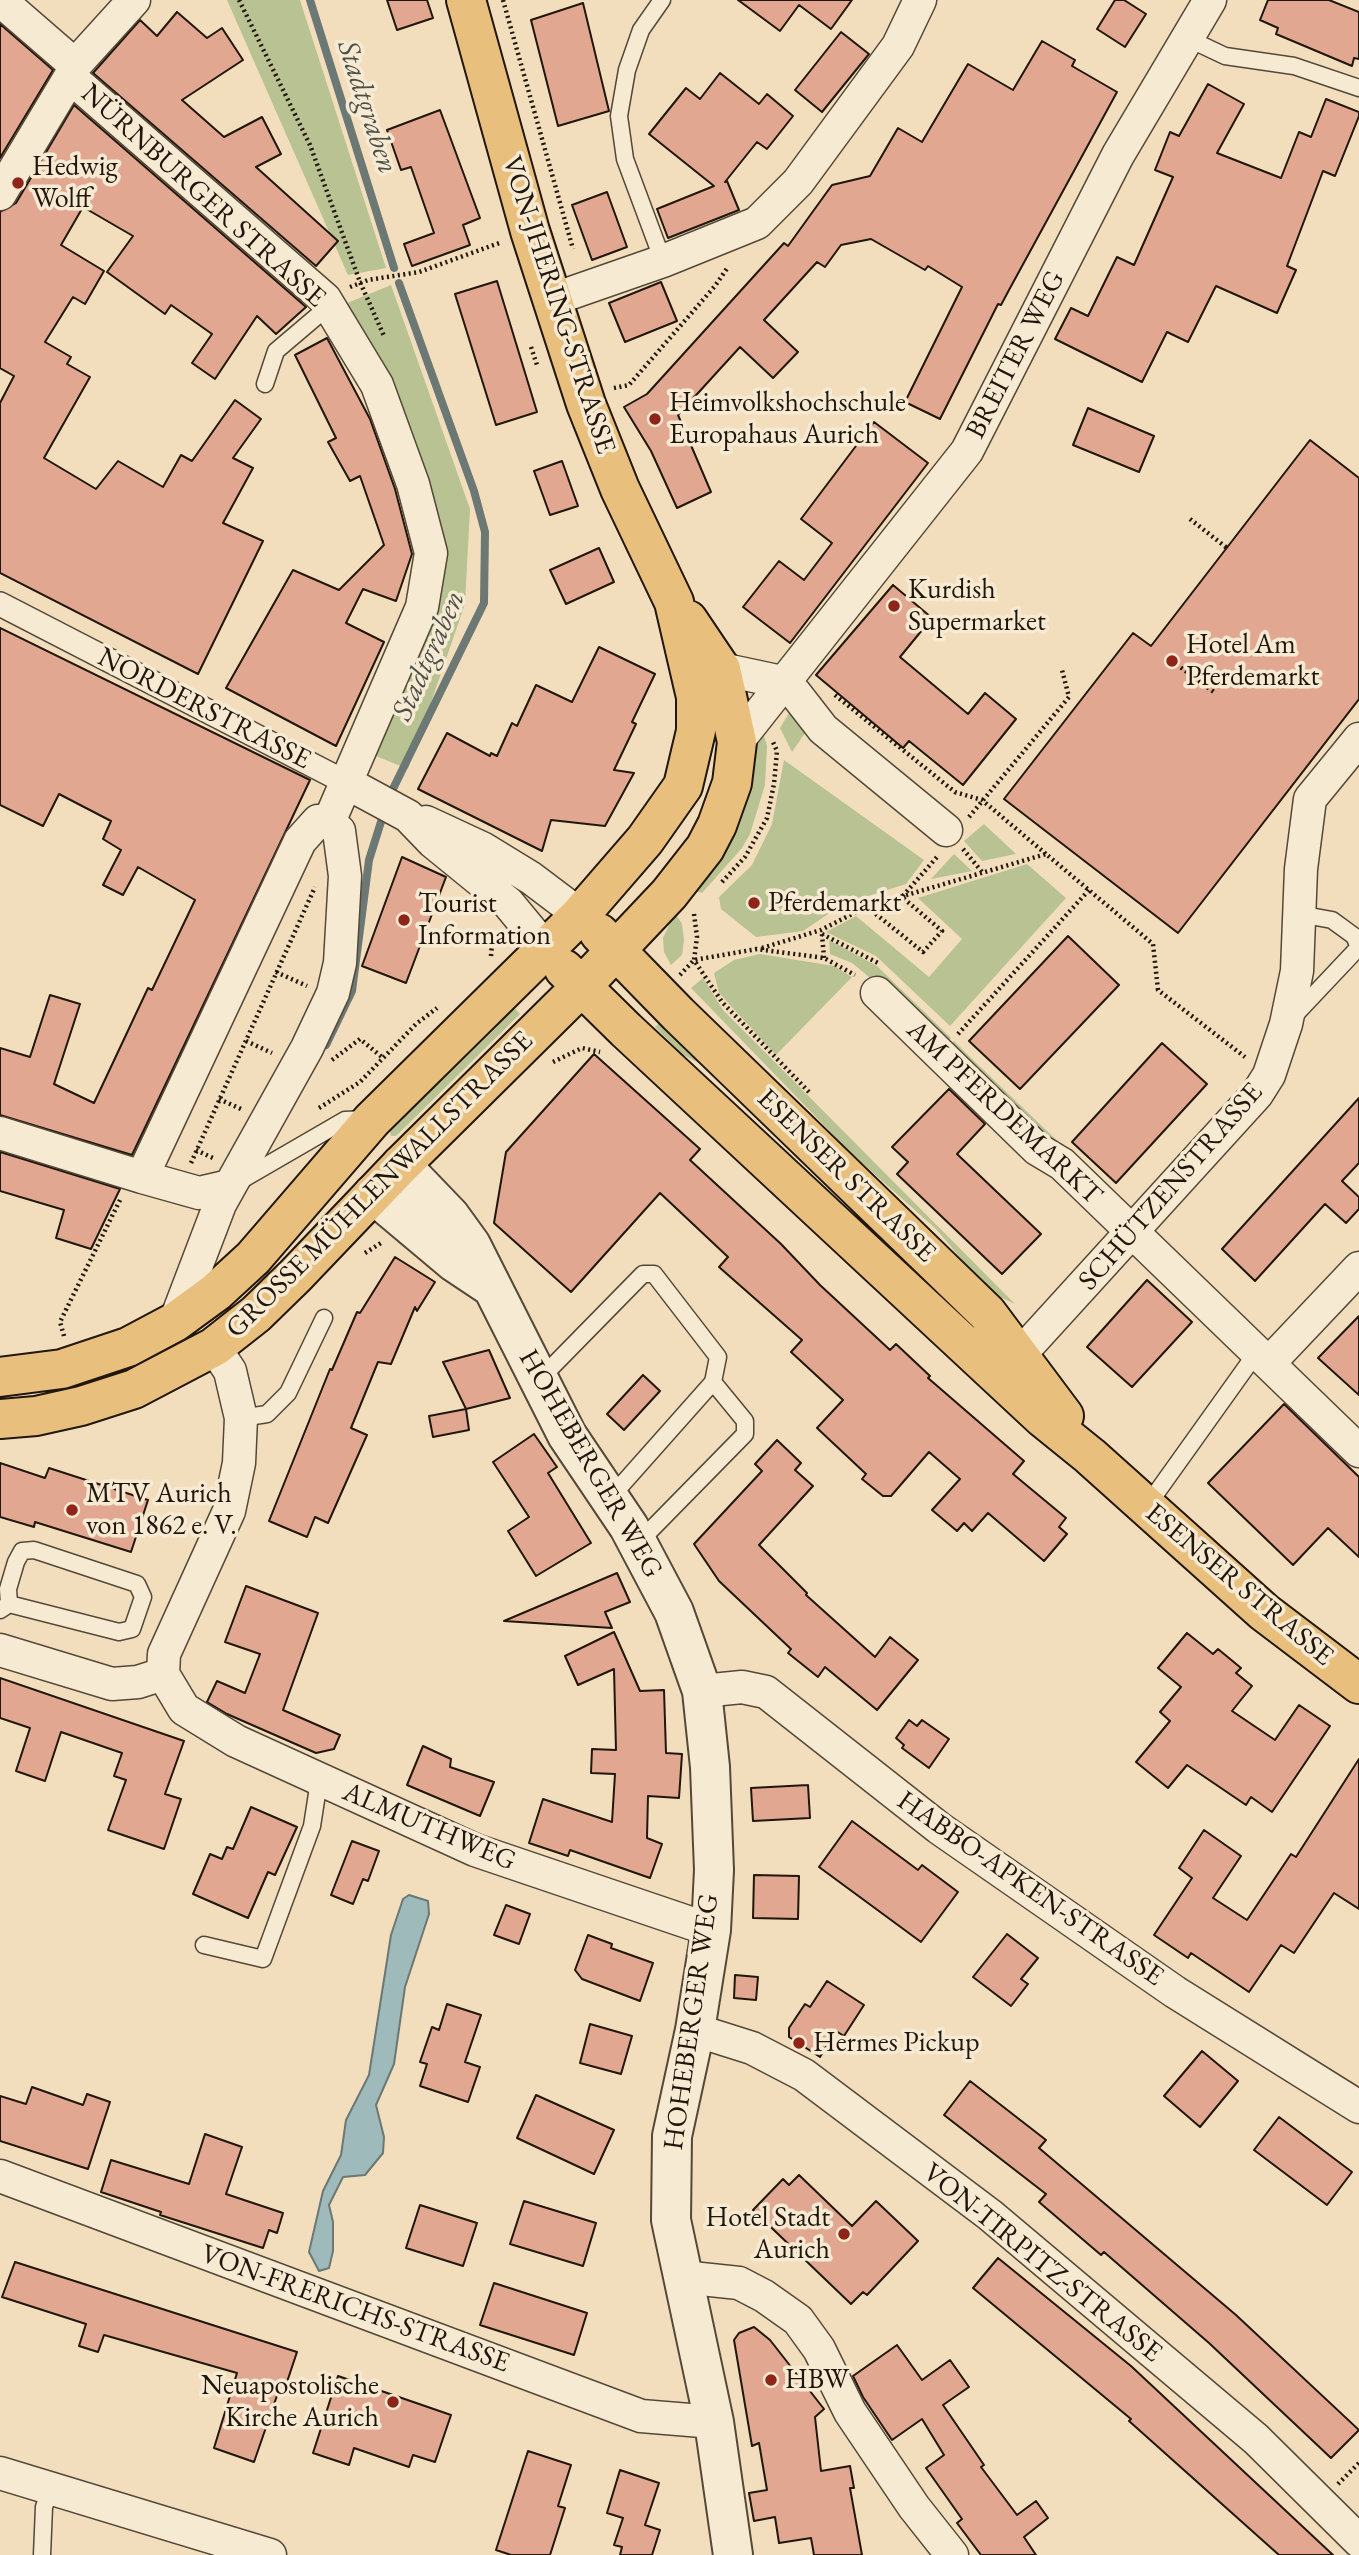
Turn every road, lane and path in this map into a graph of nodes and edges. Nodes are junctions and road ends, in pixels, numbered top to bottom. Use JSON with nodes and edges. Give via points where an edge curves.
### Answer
{"nodes":[{"id":1,"x":0,"y":0,"type":"edge"},
{"id":2,"x":134,"y":0,"type":"edge"},
{"id":3,"x":466,"y":0,"type":"edge"},
{"id":4,"x":503,"y":0,"type":"edge"},
{"id":5,"x":662,"y":0,"type":"edge"},
{"id":6,"x":920,"y":0,"type":"edge"},
{"id":7,"x":1210,"y":0,"type":"edge"},
{"id":8,"x":1187,"y":38,"type":"junction"},
{"id":9,"x":73,"y":71,"type":"junction"},
{"id":10,"x":1359,"y":88,"type":"edge"},
{"id":11,"x":0,"y":194,"type":"edge"},
{"id":12,"x":506,"y":254,"type":"dead end"},
{"id":13,"x":663,"y":261,"type":"junction"},
{"id":14,"x":729,"y":265,"type":"dead end"},
{"id":15,"x":360,"y":282,"type":"dead end"},
{"id":16,"x":568,"y":295,"type":"junction"},
{"id":17,"x":329,"y":306,"type":"junction"},
{"id":18,"x":529,"y":341,"type":"dead end"},
{"id":19,"x":541,"y":379,"type":"dead end"},
{"id":20,"x":265,"y":384,"type":"dead end"},
{"id":21,"x":614,"y":388,"type":"dead end"},
{"id":22,"x":1190,"y":519,"type":"dead end"},
{"id":23,"x":1227,"y":548,"type":"dead end"},
{"id":24,"x":674,"y":602,"type":"junction"},
{"id":25,"x":0,"y":604,"type":"edge"},
{"id":26,"x":1172,"y":662,"type":"dead end"},
{"id":27,"x":721,"y":669,"type":"junction"},
{"id":28,"x":1062,"y":670,"type":"dead end"},
{"id":29,"x":782,"y":682,"type":"junction"},
{"id":30,"x":831,"y":691,"type":"dead end"},
{"id":31,"x":1214,"y":692,"type":"dead end"},
{"id":32,"x":1359,"y":739,"type":"edge"},
{"id":33,"x":737,"y":742,"type":"junction"},
{"id":34,"x":359,"y":789,"type":"junction"},
{"id":35,"x":982,"y":800,"type":"junction"},
{"id":36,"x":406,"y":814,"type":"junction"},
{"id":37,"x":329,"y":822,"type":"junction"},
{"id":38,"x":953,"y":838,"type":"junction"},
{"id":39,"x":1046,"y":854,"type":"junction"},
{"id":40,"x":983,"y":873,"type":"junction"},
{"id":41,"x":319,"y":877,"type":"dead end"},
{"id":42,"x":1089,"y":890,"type":"junction"},
{"id":43,"x":902,"y":897,"type":"junction"},
{"id":44,"x":866,"y":907,"type":"junction"},
{"id":45,"x":694,"y":914,"type":"dead end"},
{"id":46,"x":580,"y":915,"type":"junction"},
{"id":47,"x":1299,"y":915,"type":"junction"},
{"id":48,"x":821,"y":930,"type":"junction"},
{"id":49,"x":546,"y":949,"type":"junction"},
{"id":50,"x":617,"y":949,"type":"junction"},
{"id":51,"x":757,"y":949,"type":"junction"},
{"id":52,"x":824,"y":958,"type":"junction"},
{"id":53,"x":581,"y":987,"type":"junction"},
{"id":54,"x":877,"y":993,"type":"joint"},
{"id":55,"x":1286,"y":1024,"type":"junction"},
{"id":56,"x":956,"y":1037,"type":"dead end"},
{"id":57,"x":307,"y":1048,"type":"junction"},
{"id":58,"x":570,"y":1052,"type":"dead end"},
{"id":59,"x":601,"y":1054,"type":"dead end"},
{"id":60,"x":382,"y":1057,"type":"dead end"},
{"id":61,"x":1269,"y":1075,"type":"junction"},
{"id":62,"x":0,"y":1133,"type":"edge"},
{"id":63,"x":361,"y":1133,"type":"junction"},
{"id":64,"x":401,"y":1165,"type":"junction"},
{"id":65,"x":142,"y":1177,"type":"junction"},
{"id":66,"x":229,"y":1186,"type":"junction"},
{"id":67,"x":179,"y":1189,"type":"junction"},
{"id":68,"x":373,"y":1194,"type":"junction"},
{"id":69,"x":1132,"y":1232,"type":"junction"},
{"id":70,"x":1359,"y":1268,"type":"edge"},
{"id":71,"x":490,"y":1286,"type":"junction"},
{"id":72,"x":324,"y":1318,"type":"dead end"},
{"id":73,"x":176,"y":1322,"type":"junction"},
{"id":74,"x":214,"y":1347,"type":"junction"},
{"id":75,"x":1263,"y":1358,"type":"junction"},
{"id":76,"x":1010,"y":1365,"type":"junction"},
{"id":77,"x":0,"y":1377,"type":"edge"},
{"id":78,"x":539,"y":1380,"type":"junction"},
{"id":79,"x":713,"y":1382,"type":"junction"},
{"id":80,"x":241,"y":1418,"type":"junction"},
{"id":81,"x":0,"y":1419,"type":"edge"},
{"id":82,"x":1359,"y":1451,"type":"edge"},
{"id":83,"x":610,"y":1498,"type":"junction"},
{"id":84,"x":1145,"y":1508,"type":"junction"},
{"id":85,"x":638,"y":1543,"type":"junction"},
{"id":86,"x":5,"y":1607,"type":"edge"},
{"id":87,"x":0,"y":1650,"type":"edge"},
{"id":88,"x":165,"y":1680,"type":"junction"},
{"id":89,"x":1359,"y":1684,"type":"edge"},
{"id":90,"x":702,"y":1690,"type":"junction"},
{"id":91,"x":319,"y":1781,"type":"junction"},
{"id":92,"x":711,"y":1930,"type":"junction"},
{"id":93,"x":204,"y":1945,"type":"dead end"},
{"id":94,"x":695,"y":2030,"type":"junction"},
{"id":95,"x":1359,"y":2107,"type":"edge"},
{"id":96,"x":0,"y":2176,"type":"edge"},
{"id":97,"x":682,"y":2277,"type":"junction"},
{"id":98,"x":714,"y":2422,"type":"junction"},
{"id":99,"x":0,"y":2473,"type":"edge"},
{"id":100,"x":51,"y":2488,"type":"junction"},
{"id":101,"x":1359,"y":2541,"type":"edge"},
{"id":102,"x":42,"y":2555,"type":"edge"},
{"id":103,"x":271,"y":2555,"type":"edge"},
{"id":104,"x":733,"y":2555,"type":"edge"},
{"id":105,"x":952,"y":2555,"type":"edge"}],
"edges":[{"from":1,"to":9,"type":"street","name":"NÜRNBURGER STRASSE"},
{"from":2,"to":9,"type":"street"},
{"from":3,"to":16,"type":"main road","name":"VON-JHERING-STRASSE"},
{"from":4,"to":16,"type":"path"},
{"from":5,"to":13,"type":"lane","via":[[641,30],[627,70],[619,116],[625,159]]},
{"from":6,"to":13,"type":"street","via":[[898,46],[798,183],[757,223]]},
{"from":7,"to":8,"type":"street","name":"BREITER WEG"},
{"from":8,"to":10,"type":"lane","via":[[1225,56],[1294,66]]},
{"from":8,"to":29,"type":"street","name":"BREITER WEG","via":[[1118,155],[967,451]]},
{"from":9,"to":11,"type":"street"},
{"from":9,"to":17,"type":"street","name":"NÜRNBURGER STRASSE"},
{"from":12,"to":15,"type":"path","via":[[503,242],[419,272]]},
{"from":13,"to":16,"type":"street"},
{"from":14,"to":21,"type":"path","via":[[629,385]]},
{"from":16,"to":24,"type":"main road","name":"VON-JHERING-STRASSE","via":[[586,404]]},
{"from":17,"to":20,"type":"lane","via":[[276,351]]},
{"from":17,"to":34,"type":"street","name":"NÜRNBURGER STRASSE","via":[[377,385],[431,554],[422,607]]},
{"from":18,"to":19,"type":"path"},
{"from":22,"to":23,"type":"path"},
{"from":24,"to":27,"type":"main road","name":"VON-JHERING-STRASSE"},
{"from":24,"to":46,"type":"main road","name":"VON-JHERING-STRASSE","via":[[696,698],[696,731],[683,786],[645,840]]},
{"from":25,"to":34,"type":"street","name":"NORDERSTRASSE"},
{"from":26,"to":31,"type":"path"},
{"from":27,"to":29,"type":"street"},
{"from":27,"to":33,"type":"main road","name":"VON-JHERING-STRASSE"},
{"from":28,"to":35,"type":"path","via":[[1069,697]]},
{"from":29,"to":33,"type":"street","name":"BREITER WEG"},
{"from":29,"to":38,"type":"street","via":[[823,729]]},
{"from":30,"to":35,"type":"path","via":[[955,792]]},
{"from":32,"to":47,"type":"street","name":"SCHÜTZENSTRASSE","via":[[1310,799]]},
{"from":33,"to":50,"type":"main road","name":"VON-JHERING-STRASSE","via":[[726,804],[705,848]]},
{"from":34,"to":36,"type":"street","name":"NORDERSTRASSE"},
{"from":34,"to":37,"type":"street","name":"NÜRNBURGER STRASSE"},
{"from":35,"to":38,"type":"path"},
{"from":35,"to":39,"type":"path"},
{"from":36,"to":46,"type":"street","name":"NORDERSTRASSE","via":[[482,848]]},
{"from":36,"to":49,"type":"street","name":"NORDERSTRASSE","via":[[508,903]]},
{"from":37,"to":57,"type":"street","via":[[339,831],[343,849],[340,962],[333,993]]},
{"from":37,"to":65,"type":"street","via":[[318,821],[300,841]]},
{"from":38,"to":40,"type":"path"},
{"from":38,"to":43,"type":"path"},
{"from":39,"to":40,"type":"path"},
{"from":39,"to":42,"type":"path"},
{"from":40,"to":43,"type":"path"},
{"from":41,"to":67,"type":"path"},
{"from":42,"to":56,"type":"path"},
{"from":42,"to":61,"type":"path","via":[[1153,944],[1158,990]]},
{"from":43,"to":44,"type":"path"},
{"from":43,"to":44,"type":"path","via":[[942,931],[923,952]]},
{"from":44,"to":48,"type":"path"},
{"from":45,"to":51,"type":"path","via":[[694,960]]},
{"from":46,"to":49,"type":"main road","name":"GROSSE MÜHLENWALLSTRASSE"},
{"from":46,"to":50,"type":"main road","name":"ESENSER STRASSE"},
{"from":47,"to":55,"type":"street","name":"SCHÜTZENSTRASSE","via":[[1297,971]]},
{"from":47,"to":55,"type":"lane","via":[[1332,920],[1354,936],[1359,947]]},
{"from":48,"to":51,"type":"path"},
{"from":48,"to":52,"type":"path"},
{"from":49,"to":53,"type":"main road","name":"ESENSER STRASSE"},
{"from":49,"to":63,"type":"main road","name":"GROSSE MÜHLENWALLSTRASSE"},
{"from":50,"to":53,"type":"main road","name":"GROSSE MÜHLENWALLSTRASSE"},
{"from":50,"to":76,"type":"main road","name":"ESENSER STRASSE","via":[[678,1014],[987,1313]]},
{"from":51,"to":52,"type":"path"},
{"from":52,"to":54,"type":"path","via":[[846,967]]},
{"from":53,"to":64,"type":"main road","name":"GROSSE MÜHLENWALLSTRASSE"},
{"from":53,"to":76,"type":"main road","name":"ESENSER STRASSE"},
{"from":54,"to":69,"type":"street","name":"AM PFERDEMARKT","via":[[1037,1149],[1062,1164]]},
{"from":55,"to":61,"type":"street","name":"SCHÜTZENSTRASSE"},
{"from":57,"to":60,"type":"path","via":[[334,1062],[360,1039]]},
{"from":57,"to":66,"type":"street"},
{"from":58,"to":59,"type":"path","via":[[582,1048]]},
{"from":61,"to":69,"type":"street","name":"SCHÜTZENSTRASSE"},
{"from":62,"to":65,"type":"street"},
{"from":63,"to":64,"type":"main road","name":"HOHEBERGER WEG","via":[[376,1151]]},
{"from":63,"to":66,"type":"lane","via":[[360,1117],[345,1120]]},
{"from":63,"to":68,"type":"main road","name":"HOHEBERGER WEG","via":[[357,1171]]},
{"from":63,"to":73,"type":"main road","name":"GROSSE MÜHLENWALLSTRASSE","via":[[253,1258]]},
{"from":64,"to":68,"type":"main road","name":"GROSSE MÜHLENWALLSTRASSE"},
{"from":64,"to":71,"type":"street","name":"HOHEBERGER WEG","via":[[450,1216],[471,1245]]},
{"from":65,"to":67,"type":"street"},
{"from":66,"to":67,"type":"street","via":[[199,1193]]},
{"from":66,"to":73,"type":"street"},
{"from":68,"to":71,"type":"street","name":"HOHEBERGER WEG"},
{"from":68,"to":74,"type":"main road","name":"GROSSE MÜHLENWALLSTRASSE","via":[[285,1286]]},
{"from":69,"to":75,"type":"street","name":"AM PFERDEMARKT"},
{"from":69,"to":76,"type":"street","name":"SCHÜTZENSTRASSE"},
{"from":70,"to":75,"type":"street"},
{"from":71,"to":78,"type":"street","name":"HOHEBERGER WEG"},
{"from":72,"to":80,"type":"lane","via":[[288,1392],[267,1414]]},
{"from":73,"to":77,"type":"main road","name":"GROSSE MÜHLENWALLSTRASSE","via":[[128,1347],[62,1369]]},
{"from":74,"to":80,"type":"street","via":[[230,1371]]},
{"from":74,"to":81,"type":"main road","name":"GROSSE MÜHLENWALLSTRASSE","via":[[134,1389],[81,1406]]},
{"from":75,"to":82,"type":"street","name":"AM PFERDEMARKT"},
{"from":75,"to":84,"type":"lane"},
{"from":76,"to":84,"type":"main road","name":"ESENSER STRASSE","via":[[1090,1456]]},
{"from":78,"to":79,"type":"lane","via":[[643,1275],[654,1274],[718,1357]]},
{"from":78,"to":83,"type":"street","name":"HOHEBERGER WEG","via":[[567,1435]]},
{"from":79,"to":83,"type":"lane"},
{"from":79,"to":85,"type":"lane","via":[[745,1421],[745,1434]]},
{"from":80,"to":88,"type":"street","via":[[239,1463],[229,1511],[164,1654]]},
{"from":83,"to":85,"type":"street","name":"HOHEBERGER WEG"},
{"from":84,"to":89,"type":"main road","name":"ESENSER STRASSE","via":[[1264,1612]]},
{"from":85,"to":90,"type":"street","name":"HOHEBERGER WEG","via":[[674,1612]]},
{"from":86,"to":86,"type":"lane","via":[[119,1632],[132,1629],[143,1597],[137,1584],[34,1550],[22,1551],[16,1562]]},
{"from":87,"to":88,"type":"street","via":[[111,1684]]},
{"from":88,"to":91,"type":"street","name":"ALMUTHWEG","via":[[184,1709],[236,1741]]},
{"from":90,"to":92,"type":"street","name":"HOHEBERGER WEG","via":[[710,1767]]},
{"from":90,"to":95,"type":"street","name":"HABBO-APKEN-STRASSE","via":[[742,1687],[766,1692],[939,1828],[1175,1993]]},
{"from":91,"to":92,"type":"street","name":"ALMUTHWEG","via":[[475,1850]]},
{"from":91,"to":93,"type":"lane","via":[[312,1826],[263,1959]]},
{"from":92,"to":94,"type":"street","name":"HOHEBERGER WEG"},
{"from":94,"to":97,"type":"street","name":"HOHEBERGER WEG","via":[[672,2136],[671,2220]]},
{"from":94,"to":101,"type":"street","name":"VON-TIRPITZ-STRASSE","via":[[752,2048],[804,2075],[990,2215],[1256,2439]]},
{"from":96,"to":98,"type":"street","name":"VON-FRERICHS-STRASSE","via":[[641,2416]]},
{"from":97,"to":98,"type":"street","name":"HOHEBERGER WEG"},
{"from":97,"to":105,"type":"street","via":[[739,2283],[798,2320],[819,2349],[850,2412]]},
{"from":98,"to":104,"type":"street","name":"HOHEBERGER WEG"},
{"from":99,"to":100,"type":"street"},
{"from":100,"to":102,"type":"lane","via":[[44,2507]]},
{"from":100,"to":103,"type":"street"}]}
